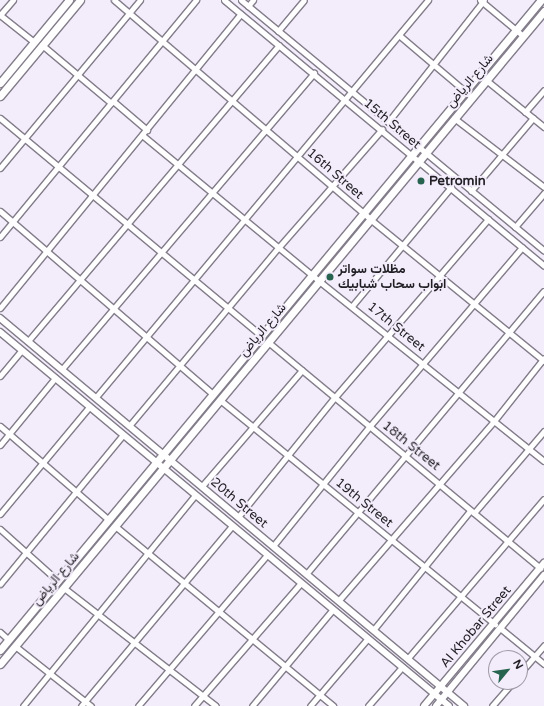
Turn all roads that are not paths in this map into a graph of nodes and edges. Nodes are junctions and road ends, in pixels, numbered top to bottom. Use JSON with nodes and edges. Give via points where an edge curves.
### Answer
{"nodes":[{"id":1,"x":13,"y":0,"type":"edge"},
{"id":2,"x":69,"y":0,"type":"edge"},
{"id":3,"x":80,"y":0,"type":"edge"},
{"id":4,"x":114,"y":0,"type":"edge"},
{"id":5,"x":140,"y":0,"type":"edge"},
{"id":6,"x":196,"y":0,"type":"edge"},
{"id":7,"x":224,"y":0,"type":"edge"},
{"id":8,"x":241,"y":0,"type":"edge"},
{"id":9,"x":253,"y":0,"type":"edge"},
{"id":10,"x":304,"y":0,"type":"edge"},
{"id":11,"x":428,"y":0,"type":"edge"},
{"id":12,"x":541,"y":0,"type":"edge"},
{"id":13,"x":482,"y":1,"type":"edge"},
{"id":14,"x":248,"y":6,"type":"junction"},
{"id":15,"x":130,"y":12,"type":"junction"},
{"id":16,"x":543,"y":13,"type":"edge"},
{"id":17,"x":241,"y":14,"type":"junction"},
{"id":18,"x":0,"y":15,"type":"edge"},
{"id":19,"x":516,"y":30,"type":"junction"},
{"id":20,"x":278,"y":31,"type":"junction"},
{"id":21,"x":400,"y":36,"type":"junction"},
{"id":22,"x":523,"y":36,"type":"junction"},
{"id":23,"x":163,"y":41,"type":"junction"},
{"id":24,"x":34,"y":42,"type":"junction"},
{"id":25,"x":279,"y":45,"type":"junction"},
{"id":26,"x":42,"y":46,"type":"junction"},
{"id":27,"x":434,"y":63,"type":"junction"},
{"id":28,"x":196,"y":69,"type":"junction"},
{"id":29,"x":314,"y":73,"type":"junction"},
{"id":30,"x":78,"y":74,"type":"junction"},
{"id":31,"x":486,"y":80,"type":"junction"},
{"id":32,"x":0,"y":83,"type":"edge"},
{"id":33,"x":544,"y":90,"type":"edge"},
{"id":34,"x":466,"y":92,"type":"junction"},
{"id":35,"x":353,"y":93,"type":"junction"},
{"id":36,"x":0,"y":96,"type":"edge"},
{"id":37,"x":472,"y":97,"type":"junction"},
{"id":38,"x":233,"y":100,"type":"junction"},
{"id":39,"x":347,"y":100,"type":"junction"},
{"id":40,"x":112,"y":102,"type":"junction"},
{"id":41,"x":525,"y":112,"type":"junction"},
{"id":42,"x":0,"y":118,"type":"edge"},
{"id":43,"x":454,"y":118,"type":"junction"},
{"id":44,"x":533,"y":118,"type":"junction"},
{"id":45,"x":388,"y":122,"type":"junction"},
{"id":46,"x":544,"y":127,"type":"edge"},
{"id":47,"x":266,"y":129,"type":"junction"},
{"id":48,"x":382,"y":129,"type":"junction"},
{"id":49,"x":147,"y":130,"type":"junction"},
{"id":50,"x":142,"y":135,"type":"junction"},
{"id":51,"x":24,"y":138,"type":"junction"},
{"id":52,"x":423,"y":151,"type":"junction"},
{"id":53,"x":299,"y":156,"type":"junction"},
{"id":54,"x":502,"y":156,"type":"junction"},
{"id":55,"x":416,"y":158,"type":"junction"},
{"id":56,"x":177,"y":164,"type":"junction"},
{"id":57,"x":57,"y":167,"type":"junction"},
{"id":58,"x":0,"y":168,"type":"edge"},
{"id":59,"x":334,"y":186,"type":"junction"},
{"id":60,"x":451,"y":187,"type":"junction"},
{"id":61,"x":544,"y":187,"type":"edge"},
{"id":62,"x":471,"y":191,"type":"junction"},
{"id":63,"x":212,"y":192,"type":"junction"},
{"id":64,"x":544,"y":194,"type":"edge"},
{"id":65,"x":92,"y":195,"type":"junction"},
{"id":66,"x":0,"y":211,"type":"edge"},
{"id":67,"x":364,"y":214,"type":"junction"},
{"id":68,"x":370,"y":219,"type":"junction"},
{"id":69,"x":488,"y":219,"type":"junction"},
{"id":70,"x":245,"y":220,"type":"junction"},
{"id":71,"x":12,"y":222,"type":"junction"},
{"id":72,"x":126,"y":224,"type":"junction"},
{"id":73,"x":515,"y":227,"type":"junction"},
{"id":74,"x":0,"y":237,"type":"edge"},
{"id":75,"x":403,"y":244,"type":"junction"},
{"id":76,"x":522,"y":247,"type":"junction"},
{"id":77,"x":278,"y":248,"type":"junction"},
{"id":78,"x":46,"y":251,"type":"junction"},
{"id":79,"x":160,"y":251,"type":"junction"},
{"id":80,"x":544,"y":251,"type":"edge"},
{"id":81,"x":544,"y":266,"type":"edge"},
{"id":82,"x":313,"y":274,"type":"junction"},
{"id":83,"x":440,"y":275,"type":"junction"},
{"id":84,"x":80,"y":280,"type":"junction"},
{"id":85,"x":195,"y":280,"type":"junction"},
{"id":86,"x":319,"y":281,"type":"junction"},
{"id":87,"x":544,"y":291,"type":"edge"},
{"id":88,"x":474,"y":304,"type":"junction"},
{"id":89,"x":352,"y":306,"type":"junction"},
{"id":90,"x":228,"y":307,"type":"junction"},
{"id":91,"x":0,"y":308,"type":"edge"},
{"id":92,"x":113,"y":308,"type":"junction"},
{"id":93,"x":0,"y":318,"type":"edge"},
{"id":94,"x":0,"y":332,"type":"edge"},
{"id":95,"x":509,"y":332,"type":"junction"},
{"id":96,"x":262,"y":336,"type":"junction"},
{"id":97,"x":389,"y":336,"type":"junction"},
{"id":98,"x":147,"y":337,"type":"junction"},
{"id":99,"x":28,"y":341,"type":"junction"},
{"id":100,"x":268,"y":342,"type":"junction"},
{"id":101,"x":22,"y":350,"type":"junction"},
{"id":102,"x":543,"y":360,"type":"edge"},
{"id":103,"x":424,"y":364,"type":"junction"},
{"id":104,"x":181,"y":366,"type":"junction"},
{"id":105,"x":62,"y":369,"type":"junction"},
{"id":106,"x":302,"y":370,"type":"junction"},
{"id":107,"x":0,"y":376,"type":"edge"},
{"id":108,"x":55,"y":378,"type":"junction"},
{"id":109,"x":459,"y":392,"type":"junction"},
{"id":110,"x":213,"y":394,"type":"junction"},
{"id":111,"x":335,"y":397,"type":"junction"},
{"id":112,"x":96,"y":398,"type":"junction"},
{"id":113,"x":220,"y":400,"type":"junction"},
{"id":114,"x":89,"y":407,"type":"junction"},
{"id":115,"x":494,"y":421,"type":"junction"},
{"id":116,"x":0,"y":426,"type":"edge"},
{"id":117,"x":129,"y":426,"type":"junction"},
{"id":118,"x":253,"y":427,"type":"junction"},
{"id":119,"x":369,"y":427,"type":"junction"},
{"id":120,"x":544,"y":431,"type":"edge"},
{"id":121,"x":10,"y":433,"type":"junction"},
{"id":122,"x":123,"y":435,"type":"junction"},
{"id":123,"x":0,"y":445,"type":"edge"},
{"id":124,"x":530,"y":449,"type":"junction"},
{"id":125,"x":163,"y":454,"type":"junction"},
{"id":126,"x":288,"y":455,"type":"junction"},
{"id":127,"x":403,"y":456,"type":"junction"},
{"id":128,"x":170,"y":460,"type":"junction"},
{"id":129,"x":544,"y":461,"type":"edge"},
{"id":130,"x":43,"y":462,"type":"junction"},
{"id":131,"x":157,"y":463,"type":"junction"},
{"id":132,"x":164,"y":468,"type":"junction"},
{"id":133,"x":439,"y":483,"type":"junction"},
{"id":134,"x":324,"y":484,"type":"junction"},
{"id":135,"x":202,"y":486,"type":"junction"},
{"id":136,"x":76,"y":491,"type":"junction"},
{"id":137,"x":195,"y":495,"type":"junction"},
{"id":138,"x":544,"y":499,"type":"edge"},
{"id":139,"x":358,"y":512,"type":"junction"},
{"id":140,"x":472,"y":512,"type":"junction"},
{"id":141,"x":0,"y":514,"type":"edge"},
{"id":142,"x":238,"y":517,"type":"junction"},
{"id":143,"x":109,"y":520,"type":"junction"},
{"id":144,"x":115,"y":526,"type":"junction"},
{"id":145,"x":232,"y":526,"type":"junction"},
{"id":146,"x":0,"y":530,"type":"edge"},
{"id":147,"x":393,"y":541,"type":"junction"},
{"id":148,"x":508,"y":541,"type":"junction"},
{"id":149,"x":273,"y":546,"type":"junction"},
{"id":150,"x":26,"y":552,"type":"junction"},
{"id":151,"x":149,"y":554,"type":"junction"},
{"id":152,"x":267,"y":555,"type":"junction"},
{"id":153,"x":542,"y":565,"type":"edge"},
{"id":154,"x":426,"y":568,"type":"junction"},
{"id":155,"x":307,"y":574,"type":"junction"},
{"id":156,"x":544,"y":575,"type":"edge"},
{"id":157,"x":58,"y":581,"type":"junction"},
{"id":158,"x":184,"y":582,"type":"junction"},
{"id":159,"x":301,"y":583,"type":"junction"},
{"id":160,"x":0,"y":584,"type":"edge"},
{"id":161,"x":64,"y":588,"type":"junction"},
{"id":162,"x":461,"y":596,"type":"junction"},
{"id":163,"x":339,"y":600,"type":"junction"},
{"id":164,"x":333,"y":609,"type":"junction"},
{"id":165,"x":218,"y":610,"type":"junction"},
{"id":166,"x":100,"y":614,"type":"junction"},
{"id":167,"x":497,"y":626,"type":"junction"},
{"id":168,"x":374,"y":629,"type":"junction"},
{"id":169,"x":0,"y":632,"type":"edge"},
{"id":170,"x":252,"y":638,"type":"junction"},
{"id":171,"x":368,"y":638,"type":"junction"},
{"id":172,"x":9,"y":640,"type":"junction"},
{"id":173,"x":135,"y":641,"type":"junction"},
{"id":174,"x":544,"y":645,"type":"edge"},
{"id":175,"x":15,"y":646,"type":"junction"},
{"id":176,"x":0,"y":650,"type":"edge"},
{"id":177,"x":534,"y":656,"type":"junction"},
{"id":178,"x":408,"y":658,"type":"junction"},
{"id":179,"x":528,"y":663,"type":"edge"},
{"id":180,"x":0,"y":664,"type":"edge"},
{"id":181,"x":544,"y":664,"type":"edge"},
{"id":182,"x":285,"y":666,"type":"junction"},
{"id":183,"x":402,"y":667,"type":"junction"},
{"id":184,"x":169,"y":669,"type":"junction"},
{"id":185,"x":50,"y":673,"type":"junction"},
{"id":186,"x":440,"y":686,"type":"junction"},
{"id":187,"x":506,"y":690,"type":"edge"},
{"id":188,"x":447,"y":692,"type":"junction"},
{"id":189,"x":434,"y":694,"type":"junction"},
{"id":190,"x":320,"y":695,"type":"junction"},
{"id":191,"x":203,"y":696,"type":"junction"},
{"id":192,"x":441,"y":699,"type":"junction"},
{"id":193,"x":85,"y":701,"type":"junction"},
{"id":194,"x":23,"y":706,"type":"edge"},
{"id":195,"x":81,"y":706,"type":"edge"},
{"id":196,"x":91,"y":706,"type":"edge"},
{"id":197,"x":138,"y":706,"type":"edge"},
{"id":198,"x":194,"y":706,"type":"edge"},
{"id":199,"x":216,"y":706,"type":"edge"},
{"id":200,"x":252,"y":706,"type":"edge"},
{"id":201,"x":310,"y":706,"type":"edge"},
{"id":202,"x":334,"y":706,"type":"edge"},
{"id":203,"x":368,"y":706,"type":"edge"},
{"id":204,"x":424,"y":706,"type":"edge"},
{"id":205,"x":436,"y":706,"type":"edge"},
{"id":206,"x":449,"y":706,"type":"edge"},
{"id":207,"x":464,"y":706,"type":"edge"},
{"id":208,"x":492,"y":706,"type":"edge"}],
"edges":[{"from":1,"to":18,"type":"street"},
{"from":2,"to":24,"type":"main road"},
{"from":3,"to":26,"type":"main road"},
{"from":4,"to":15,"type":"street","name":"16th Street"},
{"from":5,"to":15,"type":"street"},
{"from":6,"to":23,"type":"street"},
{"from":7,"to":17,"type":"street","name":"15th Street"},
{"from":8,"to":14,"type":"street","name":"15th Street"},
{"from":9,"to":14,"type":"street"},
{"from":10,"to":20,"type":"street"},
{"from":11,"to":21,"type":"street"},
{"from":12,"to":19,"type":"main road","name":"شارع الرياض"},
{"from":13,"to":19,"type":"street"},
{"from":13,"to":27,"type":"street"},
{"from":14,"to":20,"type":"street","name":"15th Street"},
{"from":15,"to":23,"type":"street","name":"16th Street"},
{"from":15,"to":30,"type":"street"},
{"from":16,"to":22,"type":"main road","name":"شارع الرياض"},
{"from":17,"to":25,"type":"street","name":"15th Street"},
{"from":17,"to":28,"type":"street"},
{"from":18,"to":24,"type":"street"},
{"from":19,"to":22,"type":"street"},
{"from":19,"to":34,"type":"main road","name":"شارع الرياض"},
{"from":20,"to":35,"type":"street","name":"15th Street"},
{"from":21,"to":27,"type":"street"},
{"from":21,"to":35,"type":"street"},
{"from":22,"to":31,"type":"main road","name":"شارع الرياض"},
{"from":23,"to":28,"type":"street","name":"16th Street"},
{"from":23,"to":40,"type":"street"},
{"from":24,"to":32,"type":"main road"},
{"from":25,"to":29,"type":"street","name":"15th Street"},
{"from":25,"to":38,"type":"street"},
{"from":26,"to":30,"type":"street"},
{"from":26,"to":36,"type":"main road"},
{"from":27,"to":34,"type":"street"},
{"from":27,"to":45,"type":"street"},
{"from":28,"to":38,"type":"street","name":"16th Street"},
{"from":28,"to":49,"type":"street"},
{"from":29,"to":39,"type":"street","name":"15th Street"},
{"from":29,"to":47,"type":"street"},
{"from":30,"to":40,"type":"street"},
{"from":30,"to":51,"type":"street"},
{"from":31,"to":37,"type":"main road","name":"شارع الرياض"},
{"from":31,"to":41,"type":"street"},
{"from":33,"to":41,"type":"street"},
{"from":34,"to":37,"type":"street"},
{"from":34,"to":52,"type":"main road","name":"شارع الرياض"},
{"from":35,"to":39,"type":"street"},
{"from":35,"to":45,"type":"street","name":"15th Street"},
{"from":37,"to":43,"type":"main road","name":"شارع الرياض"},
{"from":38,"to":47,"type":"street","name":"16th Street"},
{"from":38,"to":56,"type":"street"},
{"from":39,"to":48,"type":"street","name":"15th Street"},
{"from":39,"to":53,"type":"street"},
{"from":40,"to":49,"type":"street"},
{"from":40,"to":57,"type":"street"},
{"from":41,"to":44,"type":"street"},
{"from":42,"to":51,"type":"street"},
{"from":43,"to":52,"type":"main road","name":"شارع الرياض"},
{"from":43,"to":54,"type":"street"},
{"from":44,"to":46,"type":"street"},
{"from":44,"to":54,"type":"street"},
{"from":45,"to":52,"type":"street","name":"15th Street"},
{"from":47,"to":53,"type":"street","name":"16th Street"},
{"from":47,"to":63,"type":"street"},
{"from":48,"to":55,"type":"street","name":"15th Street"},
{"from":48,"to":59,"type":"street"},
{"from":49,"to":50,"type":"street"},
{"from":50,"to":56,"type":"street","name":"17th Street"},
{"from":50,"to":65,"type":"street"},
{"from":51,"to":57,"type":"street"},
{"from":51,"to":58,"type":"street"},
{"from":52,"to":55,"type":"main road","name":"شارع الرياض"},
{"from":52,"to":62,"type":"street","name":"15th Street"},
{"from":53,"to":59,"type":"street","name":"16th Street"},
{"from":53,"to":70,"type":"street"},
{"from":54,"to":61,"type":"street"},
{"from":54,"to":62,"type":"street"},
{"from":55,"to":60,"type":"street","name":"15th Street"},
{"from":55,"to":67,"type":"main road","name":"شارع الرياض"},
{"from":55,"to":68,"type":"main road","name":"شارع الرياض"},
{"from":56,"to":63,"type":"street","name":"17th Street"},
{"from":56,"to":72,"type":"street"},
{"from":57,"to":65,"type":"street"},
{"from":57,"to":71,"type":"street"},
{"from":59,"to":67,"type":"street","name":"16th Street"},
{"from":59,"to":77,"type":"street"},
{"from":60,"to":69,"type":"street","name":"15th Street"},
{"from":60,"to":75,"type":"street"},
{"from":62,"to":73,"type":"street","name":"15th Street"},
{"from":63,"to":70,"type":"street","name":"17th Street"},
{"from":63,"to":79,"type":"street"},
{"from":64,"to":73,"type":"street"},
{"from":65,"to":72,"type":"street"},
{"from":65,"to":78,"type":"street"},
{"from":66,"to":71,"type":"street"},
{"from":67,"to":68,"type":"street","name":"16th Street"},
{"from":67,"to":82,"type":"main road","name":"شارع الرياض"},
{"from":68,"to":75,"type":"street","name":"16th Street"},
{"from":68,"to":86,"type":"main road","name":"شارع الرياض"},
{"from":69,"to":76,"type":"street","name":"15th Street"},
{"from":69,"to":83,"type":"street"},
{"from":70,"to":77,"type":"street","name":"17th Street"},
{"from":70,"to":85,"type":"street"},
{"from":71,"to":74,"type":"street"},
{"from":71,"to":78,"type":"street"},
{"from":72,"to":79,"type":"street"},
{"from":72,"to":84,"type":"street"},
{"from":73,"to":80,"type":"street","name":"15th Street"},
{"from":75,"to":83,"type":"street","name":"16th Street"},
{"from":75,"to":89,"type":"street"},
{"from":76,"to":81,"type":"street","name":"15th Street"},
{"from":76,"to":88,"type":"street"},
{"from":77,"to":82,"type":"street","name":"17th Street"},
{"from":77,"to":90,"type":"street"},
{"from":78,"to":84,"type":"street"},
{"from":78,"to":91,"type":"street"},
{"from":79,"to":85,"type":"street"},
{"from":79,"to":92,"type":"street"},
{"from":82,"to":86,"type":"street","name":"17th Street"},
{"from":82,"to":96,"type":"main road","name":"شارع الرياض"},
{"from":83,"to":88,"type":"street","name":"16th Street"},
{"from":83,"to":97,"type":"street"},
{"from":84,"to":92,"type":"street"},
{"from":84,"to":99,"type":"street"},
{"from":85,"to":90,"type":"street"},
{"from":85,"to":98,"type":"street"},
{"from":86,"to":89,"type":"street","name":"17th Street"},
{"from":86,"to":100,"type":"main road","name":"شارع الرياض"},
{"from":87,"to":95,"type":"street"},
{"from":88,"to":95,"type":"street","name":"16th Street"},
{"from":88,"to":103,"type":"street"},
{"from":89,"to":97,"type":"street","name":"17th Street"},
{"from":90,"to":96,"type":"street"},
{"from":90,"to":104,"type":"street"},
{"from":92,"to":98,"type":"street"},
{"from":92,"to":105,"type":"street"},
{"from":93,"to":99,"type":"street","name":"20th Street"},
{"from":94,"to":101,"type":"street","name":"20th Street"},
{"from":95,"to":102,"type":"street","name":"16th Street"},
{"from":95,"to":109,"type":"street"},
{"from":96,"to":110,"type":"main road","name":"شارع الرياض"},
{"from":97,"to":103,"type":"street","name":"17th Street"},
{"from":97,"to":111,"type":"street"},
{"from":98,"to":104,"type":"street"},
{"from":98,"to":112,"type":"street"},
{"from":99,"to":105,"type":"street","name":"20th Street"},
{"from":100,"to":106,"type":"street","name":"18th Street"},
{"from":100,"to":113,"type":"main road","name":"شارع الرياض"},
{"from":101,"to":107,"type":"street"},
{"from":101,"to":108,"type":"street","name":"20th Street"},
{"from":102,"to":115,"type":"street"},
{"from":103,"to":109,"type":"street","name":"17th Street"},
{"from":103,"to":119,"type":"street"},
{"from":104,"to":110,"type":"street"},
{"from":104,"to":117,"type":"street"},
{"from":105,"to":112,"type":"street","name":"20th Street"},
{"from":106,"to":111,"type":"street","name":"18th Street"},
{"from":106,"to":118,"type":"street"},
{"from":108,"to":114,"type":"street","name":"20th Street"},
{"from":108,"to":121,"type":"street"},
{"from":109,"to":115,"type":"street","name":"17th Street"},
{"from":109,"to":127,"type":"street"},
{"from":110,"to":125,"type":"main road","name":"شارع الرياض"},
{"from":111,"to":119,"type":"street","name":"18th Street"},
{"from":111,"to":126,"type":"street"},
{"from":112,"to":117,"type":"street","name":"20th Street"},
{"from":113,"to":118,"type":"street","name":"19th Street"},
{"from":113,"to":128,"type":"main road","name":"شارع الرياض"},
{"from":114,"to":122,"type":"street","name":"20th Street"},
{"from":114,"to":130,"type":"street"},
{"from":115,"to":124,"type":"street","name":"17th Street"},
{"from":115,"to":133,"type":"street"},
{"from":116,"to":121,"type":"street"},
{"from":117,"to":125,"type":"street","name":"20th Street"},
{"from":118,"to":126,"type":"street","name":"19th Street"},
{"from":118,"to":135,"type":"street"},
{"from":119,"to":127,"type":"street","name":"18th Street"},
{"from":119,"to":134,"type":"street"},
{"from":120,"to":124,"type":"street"},
{"from":121,"to":123,"type":"street"},
{"from":121,"to":130,"type":"street"},
{"from":122,"to":131,"type":"street","name":"20th Street"},
{"from":122,"to":136,"type":"street"},
{"from":124,"to":129,"type":"street","name":"17th Street"},
{"from":124,"to":140,"type":"street"},
{"from":125,"to":128,"type":"street","name":"20th Street"},
{"from":125,"to":131,"type":"main road","name":"شارع الرياض"},
{"from":126,"to":134,"type":"street","name":"19th Street"},
{"from":126,"to":142,"type":"street"},
{"from":127,"to":133,"type":"street","name":"18th Street"},
{"from":127,"to":139,"type":"street"},
{"from":128,"to":132,"type":"main road","name":"شارع الرياض"},
{"from":128,"to":135,"type":"street","name":"20th Street"},
{"from":130,"to":136,"type":"street"},
{"from":130,"to":141,"type":"street"},
{"from":131,"to":132,"type":"street","name":"20th Street"},
{"from":131,"to":143,"type":"main road","name":"شارع الرياض"},
{"from":132,"to":137,"type":"street","name":"20th Street"},
{"from":132,"to":144,"type":"main road","name":"شارع الرياض"},
{"from":133,"to":140,"type":"street","name":"18th Street"},
{"from":133,"to":147,"type":"street"},
{"from":134,"to":139,"type":"street","name":"19th Street"},
{"from":134,"to":149,"type":"street"},
{"from":135,"to":142,"type":"street","name":"20th Street"},
{"from":136,"to":143,"type":"street"},
{"from":136,"to":150,"type":"street"},
{"from":137,"to":145,"type":"street","name":"20th Street"},
{"from":137,"to":151,"type":"street"},
{"from":138,"to":148,"type":"street"},
{"from":139,"to":147,"type":"street","name":"19th Street"},
{"from":139,"to":155,"type":"street"},
{"from":140,"to":148,"type":"street","name":"18th Street"},
{"from":140,"to":154,"type":"street"},
{"from":142,"to":149,"type":"street","name":"20th Street"},
{"from":143,"to":157,"type":"main road","name":"شارع الرياض"},
{"from":144,"to":151,"type":"street"},
{"from":144,"to":161,"type":"main road","name":"شارع الرياض"},
{"from":145,"to":152,"type":"street","name":"20th Street"},
{"from":145,"to":158,"type":"street"},
{"from":146,"to":150,"type":"street"},
{"from":147,"to":154,"type":"street","name":"19th Street"},
{"from":147,"to":163,"type":"street"},
{"from":148,"to":153,"type":"street","name":"18th Street"},
{"from":148,"to":162,"type":"street"},
{"from":149,"to":155,"type":"street","name":"20th Street"},
{"from":150,"to":157,"type":"street"},
{"from":150,"to":160,"type":"street"},
{"from":151,"to":158,"type":"street"},
{"from":151,"to":166,"type":"street"},
{"from":152,"to":159,"type":"street","name":"20th Street"},
{"from":152,"to":165,"type":"street"},
{"from":153,"to":167,"type":"street","name":"Al Khobar Street"},
{"from":154,"to":162,"type":"street","name":"19th Street"},
{"from":154,"to":168,"type":"street"},
{"from":155,"to":163,"type":"street","name":"20th Street"},
{"from":156,"to":167,"type":"street","name":"Al Khobar Street"},
{"from":157,"to":172,"type":"main road","name":"شارع الرياض"},
{"from":158,"to":165,"type":"street"},
{"from":158,"to":173,"type":"street"},
{"from":159,"to":164,"type":"street","name":"20th Street"},
{"from":159,"to":170,"type":"street"},
{"from":161,"to":166,"type":"street"},
{"from":161,"to":175,"type":"main road","name":"شارع الرياض"},
{"from":162,"to":167,"type":"street","name":"19th Street"},
{"from":162,"to":178,"type":"street"},
{"from":163,"to":168,"type":"street","name":"20th Street"},
{"from":164,"to":171,"type":"street","name":"20th Street"},
{"from":164,"to":182,"type":"street"},
{"from":165,"to":170,"type":"street"},
{"from":165,"to":184,"type":"street"},
{"from":166,"to":173,"type":"street"},
{"from":166,"to":185,"type":"street"},
{"from":167,"to":177,"type":"street","name":"19th Street"},
{"from":167,"to":186,"type":"street","name":"Al Khobar Street"},
{"from":167,"to":188,"type":"street","name":"Al Khobar Street"},
{"from":168,"to":178,"type":"street","name":"20th Street"},
{"from":169,"to":172,"type":"street"},
{"from":170,"to":182,"type":"street"},
{"from":170,"to":191,"type":"street"},
{"from":171,"to":183,"type":"street","name":"20th Street"},
{"from":171,"to":190,"type":"street"},
{"from":172,"to":176,"type":"main road","name":"شارع الرياض"},
{"from":173,"to":184,"type":"street"},
{"from":173,"to":193,"type":"street"},
{"from":174,"to":177,"type":"street"},
{"from":175,"to":180,"type":"main road","name":"شارع الرياض"},
{"from":175,"to":185,"type":"street"},
{"from":177,"to":179,"type":"street"},
{"from":177,"to":181,"type":"street","name":"19th Street"},
{"from":178,"to":186,"type":"street","name":"20th Street"},
{"from":182,"to":190,"type":"street"},
{"from":182,"to":200,"type":"street"},
{"from":183,"to":189,"type":"street","name":"20th Street"},
{"from":183,"to":203,"type":"street"},
{"from":184,"to":191,"type":"street"},
{"from":184,"to":197,"type":"street"},
{"from":185,"to":193,"type":"street"},
{"from":185,"to":194,"type":"street"},
{"from":186,"to":188,"type":"street","name":"20th Street"},
{"from":186,"to":189,"type":"street","name":"Al Khobar Street"},
{"from":187,"to":208,"type":"street"},
{"from":188,"to":192,"type":"street","name":"Al Khobar Street"},
{"from":188,"to":207,"type":"street","name":"20th Street"},
{"from":189,"to":192,"type":"street","name":"20th Street"},
{"from":189,"to":204,"type":"street","name":"Al Khobar Street"},
{"from":190,"to":201,"type":"street"},
{"from":190,"to":202,"type":"street"},
{"from":191,"to":198,"type":"street"},
{"from":191,"to":199,"type":"street"},
{"from":192,"to":205,"type":"street","name":"Al Khobar Street"},
{"from":192,"to":206,"type":"street","name":"20th Street"},
{"from":193,"to":195,"type":"street"},
{"from":193,"to":196,"type":"street"}]}
